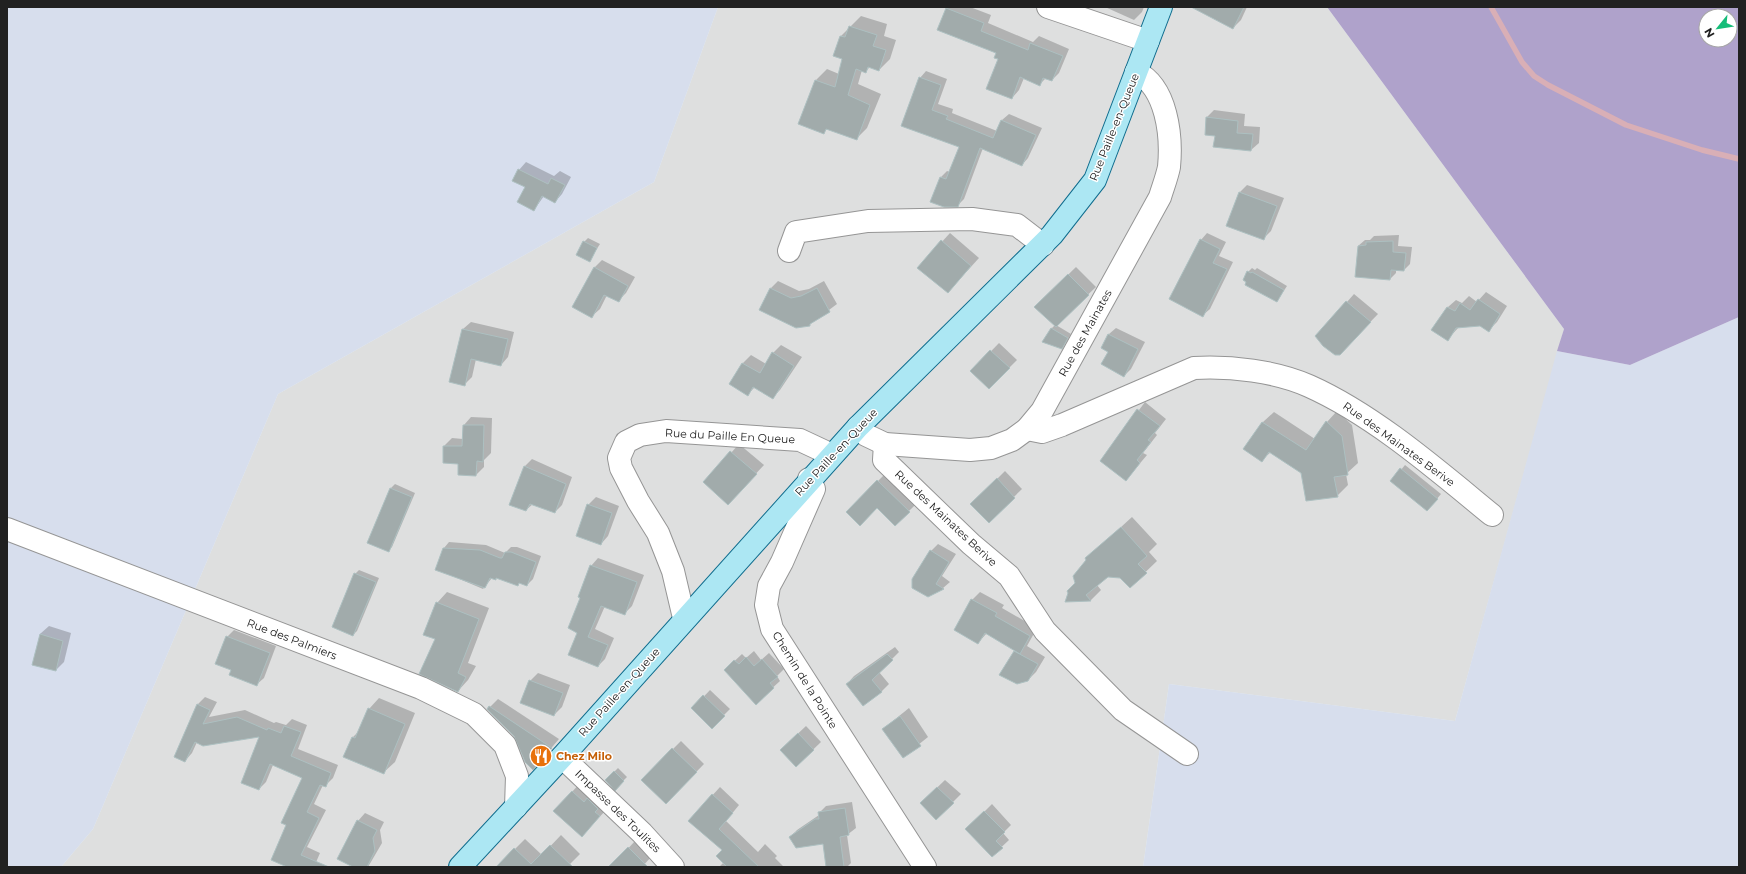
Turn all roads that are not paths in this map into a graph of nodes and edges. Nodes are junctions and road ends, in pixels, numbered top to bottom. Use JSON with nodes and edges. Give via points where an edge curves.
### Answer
{"nodes":[{"id":1,"x":1048,"y":7,"type":"edge"},
{"id":2,"x":1161,"y":7,"type":"edge"},
{"id":3,"x":1148,"y":41,"type":"junction"},
{"id":4,"x":1136,"y":72,"type":"junction"},
{"id":5,"x":1043,"y":245,"type":"junction"},
{"id":6,"x":789,"y":250,"type":"dead end"},
{"id":7,"x":858,"y":427,"type":"junction"},
{"id":8,"x":1027,"y":429,"type":"junction"},
{"id":9,"x":885,"y":444,"type":"junction"},
{"id":10,"x":832,"y":455,"type":"junction"},
{"id":11,"x":809,"y":479,"type":"junction"},
{"id":12,"x":1492,"y":515,"type":"dead end"},
{"id":13,"x":7,"y":529,"type":"edge"},
{"id":14,"x":684,"y":618,"type":"junction"},
{"id":15,"x":1187,"y":754,"type":"dead end"},
{"id":16,"x":562,"y":757,"type":"junction"},
{"id":17,"x":516,"y":808,"type":"junction"},
{"id":18,"x":460,"y":867,"type":"edge"},
{"id":19,"x":673,"y":867,"type":"edge"},
{"id":20,"x":925,"y":867,"type":"edge"}],
"edges":[{"from":1,"to":3,"type":"street"},
{"from":2,"to":3,"type":"main road","name":"Rue Paille-en-Queue"},
{"from":3,"to":4,"type":"main road","name":"Rue Paille-en-Queue"},
{"from":4,"to":5,"type":"main road","name":"Rue Paille-en-Queue","via":[[1095,180]]},
{"from":4,"to":8,"type":"street","name":"Rue des Mainates","via":[[1146,77],[1159,93],[1170,136],[1169,168],[1160,197],[1042,411]]},
{"from":5,"to":6,"type":"street","via":[[1017,225],[972,219],[868,220],[796,232]]},
{"from":5,"to":7,"type":"main road","name":"Rue Paille-en-Queue"},
{"from":7,"to":9,"type":"street","name":"Rue des Mainates"},
{"from":7,"to":10,"type":"main road","name":"Rue Paille-en-Queue"},
{"from":8,"to":9,"type":"street","name":"Rue des Mainates","via":[[1012,440],[991,448],[970,450]]},
{"from":8,"to":12,"type":"street","name":"Rue des Mainates Berive","via":[[1042,432],[1062,425],[1194,368],[1259,371],[1308,385],[1346,404],[1423,459]]},
{"from":9,"to":15,"type":"street","name":"Rue des Mainates Berive","via":[[884,460],[971,544],[1009,576],[1050,636],[1123,710]]},
{"from":10,"to":11,"type":"main road","name":"Rue Paille-en-Queue"},
{"from":10,"to":14,"type":"street","name":"Rue du Paille En Queue","via":[[800,440],[674,432],[640,435],[626,442],[619,458],[621,468],[658,533],[673,571]]},
{"from":11,"to":14,"type":"main road","name":"Rue Paille-en-Queue"},
{"from":11,"to":20,"type":"street","name":"Chemin de la Pointe","via":[[814,489],[769,586],[766,605],[772,629]]},
{"from":13,"to":17,"type":"street","name":"Rue des Palmiers","via":[[421,688],[474,714],[504,745],[517,776]]},
{"from":14,"to":16,"type":"main road","name":"Rue Paille-en-Queue"},
{"from":16,"to":17,"type":"main road","name":"Rue Paille-en-Queue"},
{"from":16,"to":19,"type":"street","name":"Impasse des Toulites","via":[[642,833]]},
{"from":17,"to":18,"type":"main road","name":"Rue Paille-en-Queue"}]}
